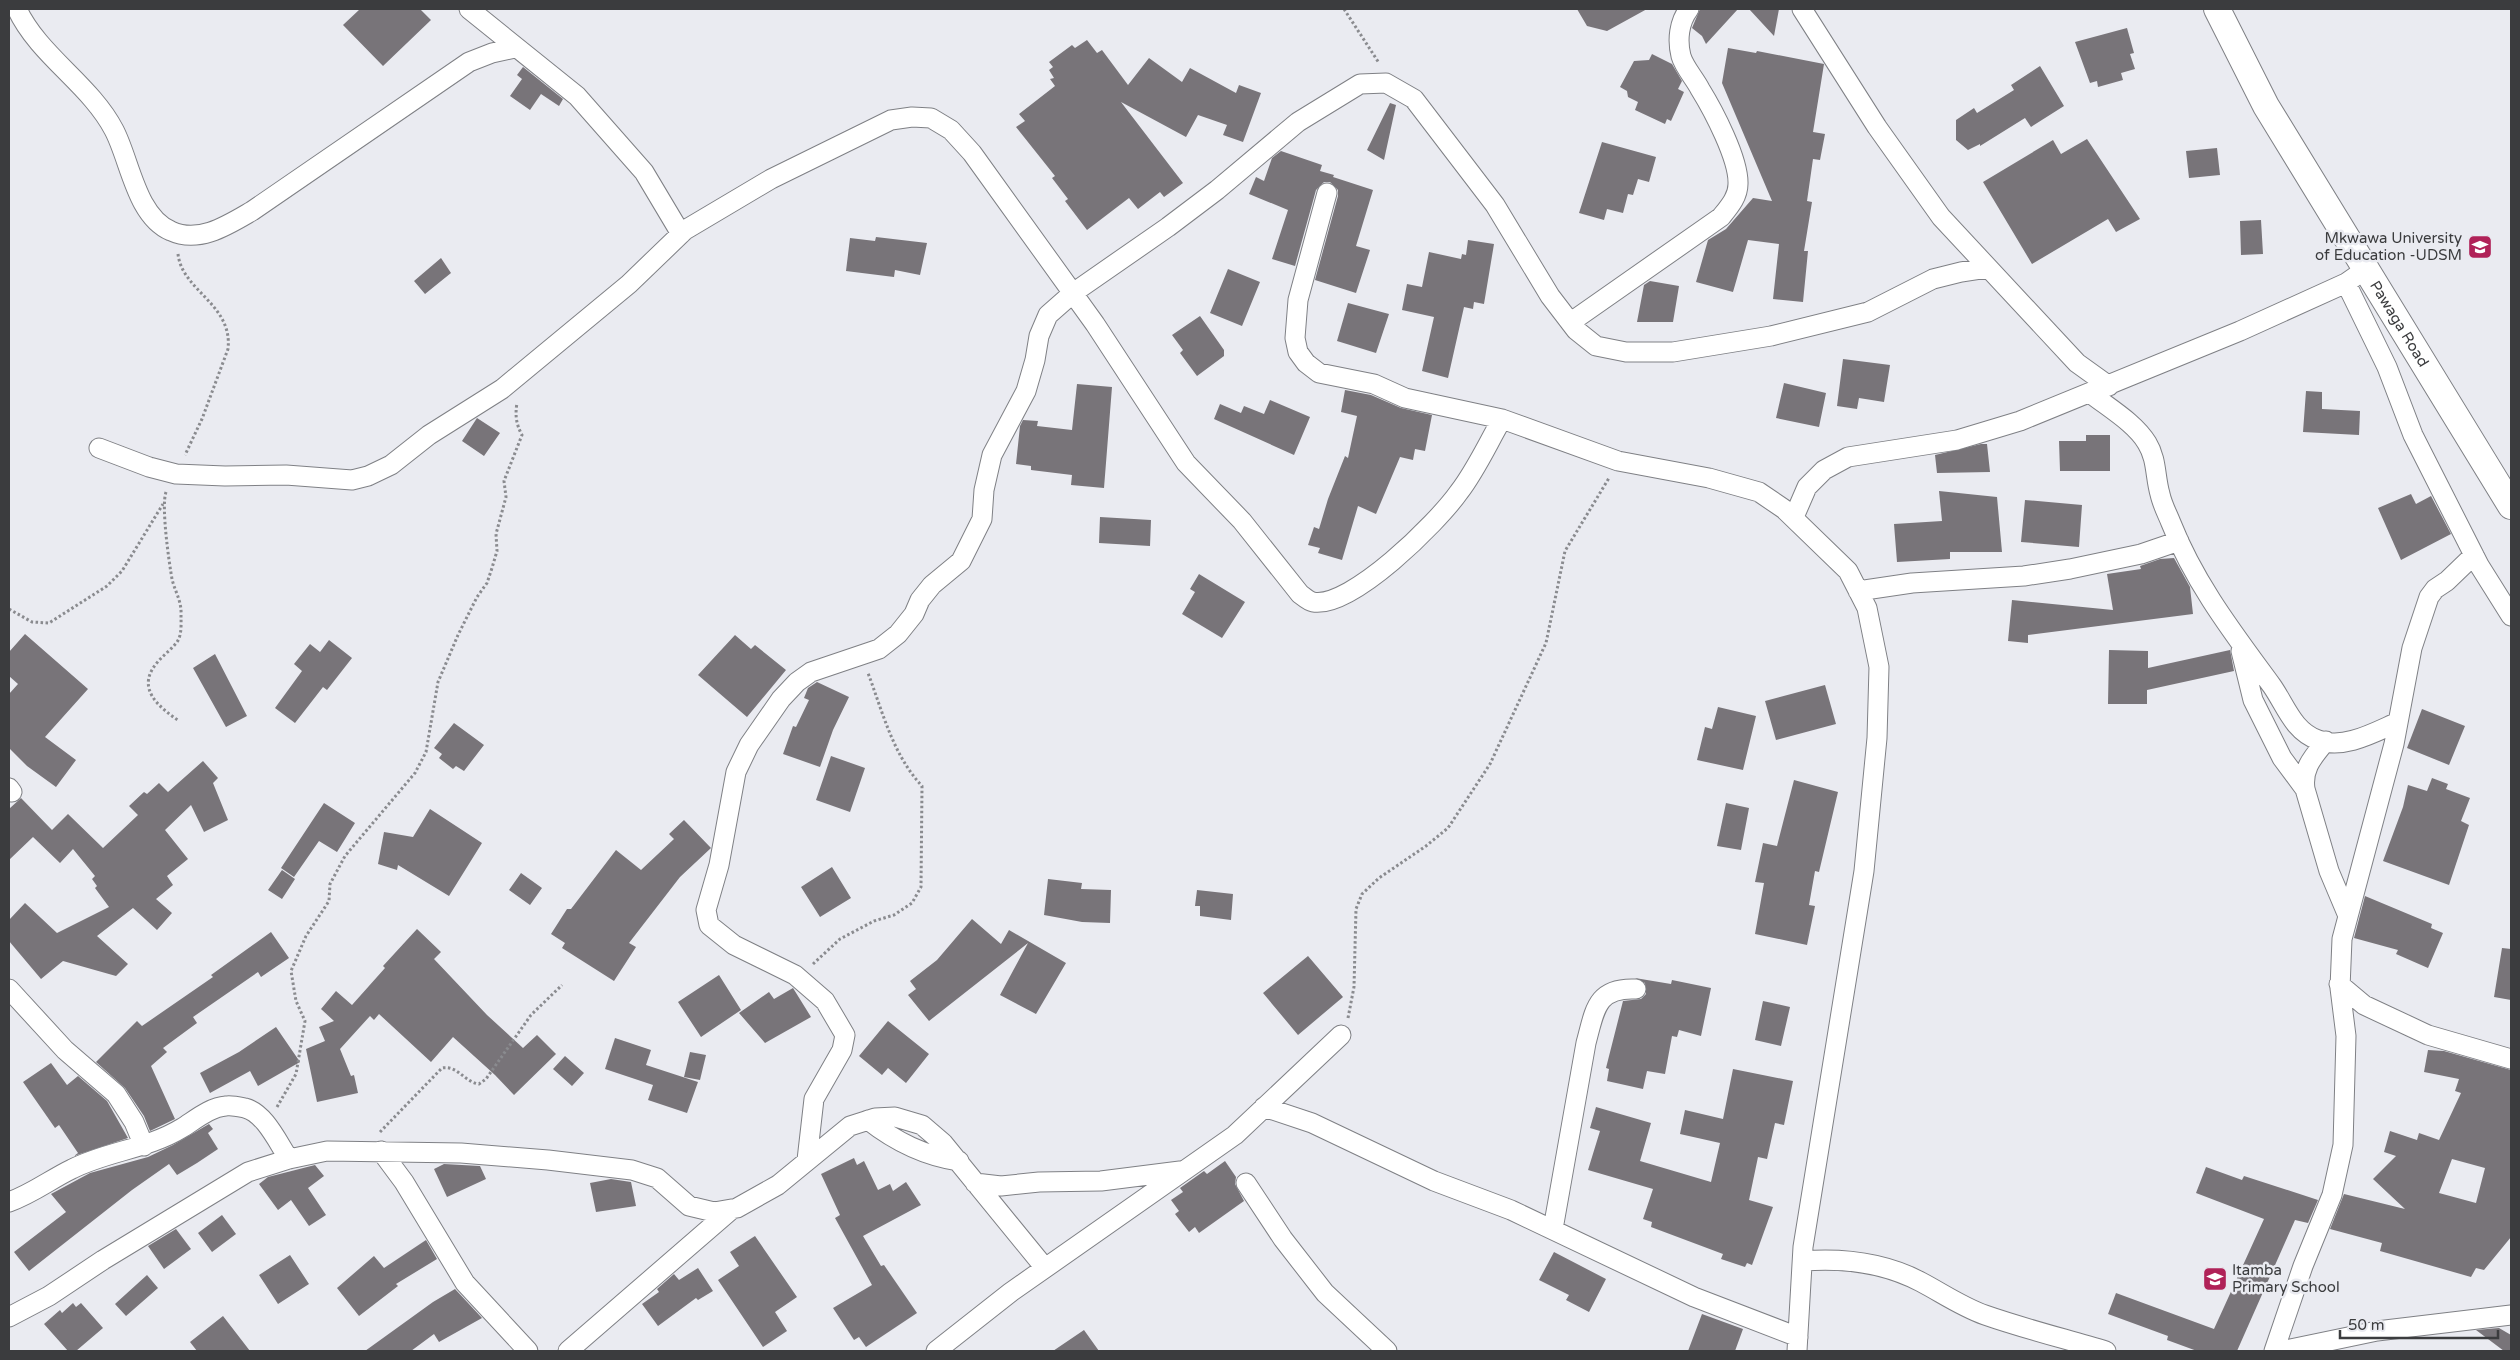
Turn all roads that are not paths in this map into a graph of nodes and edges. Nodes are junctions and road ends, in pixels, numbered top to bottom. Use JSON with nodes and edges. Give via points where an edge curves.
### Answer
{"nodes":[{"id":1,"x":18,"y":9,"type":"edge"},
{"id":2,"x":469,"y":9,"type":"edge"},
{"id":3,"x":1689,"y":9,"type":"edge"},
{"id":4,"x":1802,"y":9,"type":"edge"},
{"id":5,"x":2218,"y":9,"type":"edge"},
{"id":6,"x":515,"y":48,"type":"junction"},
{"id":7,"x":1327,"y":193,"type":"dead end"},
{"id":8,"x":681,"y":234,"type":"junction"},
{"id":9,"x":1987,"y":268,"type":"junction"},
{"id":10,"x":2356,"y":276,"type":"junction"},
{"id":11,"x":1073,"y":293,"type":"junction"},
{"id":12,"x":1571,"y":322,"type":"junction"},
{"id":13,"x":2109,"y":386,"type":"junction"},
{"id":14,"x":2090,"y":393,"type":"junction"},
{"id":15,"x":1502,"y":419,"type":"junction"},
{"id":16,"x":99,"y":448,"type":"dead end"},
{"id":17,"x":2511,"y":506,"type":"edge"},
{"id":18,"x":1794,"y":518,"type":"junction"},
{"id":19,"x":2179,"y":542,"type":"junction"},
{"id":20,"x":2474,"y":554,"type":"junction"},
{"id":21,"x":1858,"y":591,"type":"junction"},
{"id":22,"x":2511,"y":616,"type":"edge"},
{"id":23,"x":2239,"y":642,"type":"junction"},
{"id":24,"x":2398,"y":722,"type":"junction"},
{"id":25,"x":2326,"y":741,"type":"junction"},
{"id":26,"x":2305,"y":790,"type":"junction"},
{"id":27,"x":2348,"y":916,"type":"junction"},
{"id":28,"x":2339,"y":984,"type":"junction"},
{"id":29,"x":9,"y":989,"type":"edge"},
{"id":30,"x":1636,"y":990,"type":"dead end"},
{"id":31,"x":1341,"y":1035,"type":"road end"},
{"id":32,"x":2511,"y":1059,"type":"edge"},
{"id":33,"x":1264,"y":1107,"type":"junction"},
{"id":34,"x":868,"y":1120,"type":"junction"},
{"id":35,"x":144,"y":1146,"type":"junction"},
{"id":36,"x":381,"y":1151,"type":"junction"},
{"id":37,"x":289,"y":1159,"type":"junction"},
{"id":38,"x":807,"y":1160,"type":"junction"},
{"id":39,"x":959,"y":1161,"type":"junction"},
{"id":40,"x":1182,"y":1171,"type":"junction"},
{"id":41,"x":975,"y":1183,"type":"junction"},
{"id":42,"x":1246,"y":1183,"type":"dead end"},
{"id":43,"x":9,"y":1202,"type":"edge"},
{"id":44,"x":732,"y":1209,"type":"junction"},
{"id":45,"x":1553,"y":1230,"type":"junction"},
{"id":46,"x":1803,"y":1261,"type":"junction"},
{"id":47,"x":1045,"y":1268,"type":"junction"},
{"id":48,"x":2511,"y":1315,"type":"edge"},
{"id":49,"x":9,"y":1317,"type":"edge"},
{"id":50,"x":1798,"y":1344,"type":"edge"},
{"id":51,"x":528,"y":1351,"type":"edge"},
{"id":52,"x":568,"y":1351,"type":"edge"},
{"id":53,"x":936,"y":1351,"type":"edge"},
{"id":54,"x":1387,"y":1351,"type":"edge"},
{"id":55,"x":2106,"y":1351,"type":"edge"},
{"id":56,"x":2274,"y":1351,"type":"edge"},
{"id":57,"x":2281,"y":1351,"type":"edge"}],
"edges":[{"from":1,"to":6,"type":"street","via":[[25,25],[98,105],[114,130],[138,192],[153,217],[169,231],[196,236],[224,228],[283,191],[469,62]]},
{"from":2,"to":6,"type":"street"},
{"from":3,"to":12,"type":"street","via":[[1679,31],[1681,57],[1724,135],[1738,184],[1733,202],[1721,217]]},
{"from":4,"to":9,"type":"street","via":[[1876,127],[1941,217]]},
{"from":5,"to":10,"type":"main road","name":"Pawaga Road"},
{"from":6,"to":8,"type":"street","via":[[577,96],[644,172]]},
{"from":7,"to":15,"type":"street","via":[[1298,300],[1295,338],[1298,352],[1306,363],[1318,372],[1374,384],[1405,398]]},
{"from":8,"to":11,"type":"street","via":[[770,179],[865,132],[891,120],[931,118],[951,130],[972,153]]},
{"from":8,"to":16,"type":"street","via":[[629,284],[502,389],[428,435],[391,465],[368,476],[352,480],[286,475],[176,474],[149,468]]},
{"from":9,"to":12,"type":"street","via":[[1933,280],[1868,312],[1771,336],[1673,352],[1626,352],[1596,346]]},
{"from":9,"to":13,"type":"street","via":[[2077,363]]},
{"from":10,"to":13,"type":"street","via":[[2240,331]]},
{"from":10,"to":17,"type":"main road","name":"Pawaga Road"},
{"from":10,"to":20,"type":"street","via":[[2413,435]]},
{"from":11,"to":12,"type":"street","via":[[1175,222],[1298,122],[1360,84],[1386,83],[1414,99],[1495,205],[1550,296]]},
{"from":11,"to":15,"type":"street","via":[[1186,462],[1242,521],[1300,594],[1312,602],[1341,596],[1390,564],[1427,529],[1460,492]]},
{"from":11,"to":38,"type":"street","via":[[1048,315],[1039,336],[1036,360],[1026,391],[992,455],[984,490],[982,519],[961,561],[932,585],[898,634],[879,649],[811,672],[798,682],[749,745],[736,772],[719,865],[706,910],[709,925],[734,945],[795,975],[825,1001],[845,1035],[842,1050],[814,1099]]},
{"from":13,"to":14,"type":"street"},
{"from":14,"to":18,"type":"street","via":[[2020,421],[1957,440],[1848,457],[1824,470],[1807,487]]},
{"from":14,"to":19,"type":"street","via":[[2146,442],[2153,455],[2160,494]]},
{"from":15,"to":18,"type":"street","via":[[1618,461],[1709,478],[1759,492]]},
{"from":18,"to":21,"type":"street","via":[[1848,571]]},
{"from":19,"to":21,"type":"street","via":[[2141,554],[2024,576],[1912,583]]},
{"from":19,"to":23,"type":"street","via":[[2208,599]]},
{"from":20,"to":22,"type":"street"},
{"from":20,"to":24,"type":"street","via":[[2429,597],[2412,648]]},
{"from":21,"to":46,"type":"street","via":[[1867,608],[1879,667],[1877,738],[1864,871],[1831,1064]]},
{"from":23,"to":25,"type":"street","via":[[2297,725],[2306,734]]},
{"from":23,"to":26,"type":"street","via":[[2254,700],[2282,758]]},
{"from":24,"to":25,"type":"street","via":[[2363,738]]},
{"from":24,"to":27,"type":"street"},
{"from":25,"to":26,"type":"street","via":[[2308,764]]},
{"from":26,"to":27,"type":"street","via":[[2329,871]]},
{"from":27,"to":28,"type":"street","via":[[2342,939]]},
{"from":28,"to":32,"type":"street","via":[[2364,1005],[2428,1035]]},
{"from":28,"to":56,"type":"street","via":[[2346,1036],[2343,1145],[2332,1195]]},
{"from":29,"to":35,"type":"street","via":[[65,1050],[116,1094],[134,1122]]},
{"from":30,"to":45,"type":"street","via":[[1619,988],[1607,994],[1593,1016]]},
{"from":31,"to":33,"type":"street"},
{"from":33,"to":40,"type":"street","via":[[1235,1135]]},
{"from":33,"to":45,"type":"street","via":[[1312,1123],[1434,1181],[1512,1210]]},
{"from":34,"to":38,"type":"street","via":[[850,1126]]},
{"from":34,"to":39,"type":"street","via":[[916,1151]]},
{"from":34,"to":39,"type":"street","via":[[895,1117],[922,1125]]},
{"from":35,"to":37,"type":"street","via":[[181,1129],[203,1114],[226,1106],[247,1109],[266,1125]]},
{"from":35,"to":43,"type":"street","via":[[90,1161]]},
{"from":36,"to":37,"type":"street","via":[[327,1151]]},
{"from":36,"to":44,"type":"street","via":[[502,1155],[632,1170],[657,1178],[689,1206],[714,1212]]},
{"from":36,"to":51,"type":"street","via":[[404,1182],[466,1283]]},
{"from":37,"to":49,"type":"street","via":[[248,1172],[49,1296]]},
{"from":38,"to":44,"type":"street","via":[[778,1185]]},
{"from":39,"to":41,"type":"street"},
{"from":40,"to":41,"type":"street","via":[[1001,1186]]},
{"from":40,"to":47,"type":"street"},
{"from":41,"to":47,"type":"street"},
{"from":42,"to":54,"type":"street","via":[[1283,1239],[1325,1293]]},
{"from":44,"to":52,"type":"street"},
{"from":45,"to":50,"type":"street"},
{"from":46,"to":50,"type":"street"},
{"from":46,"to":55,"type":"street","via":[[1860,1262],[1895,1272],[1985,1315]]},
{"from":47,"to":53,"type":"street"},
{"from":48,"to":57,"type":"street","via":[[2377,1331]]}]}
